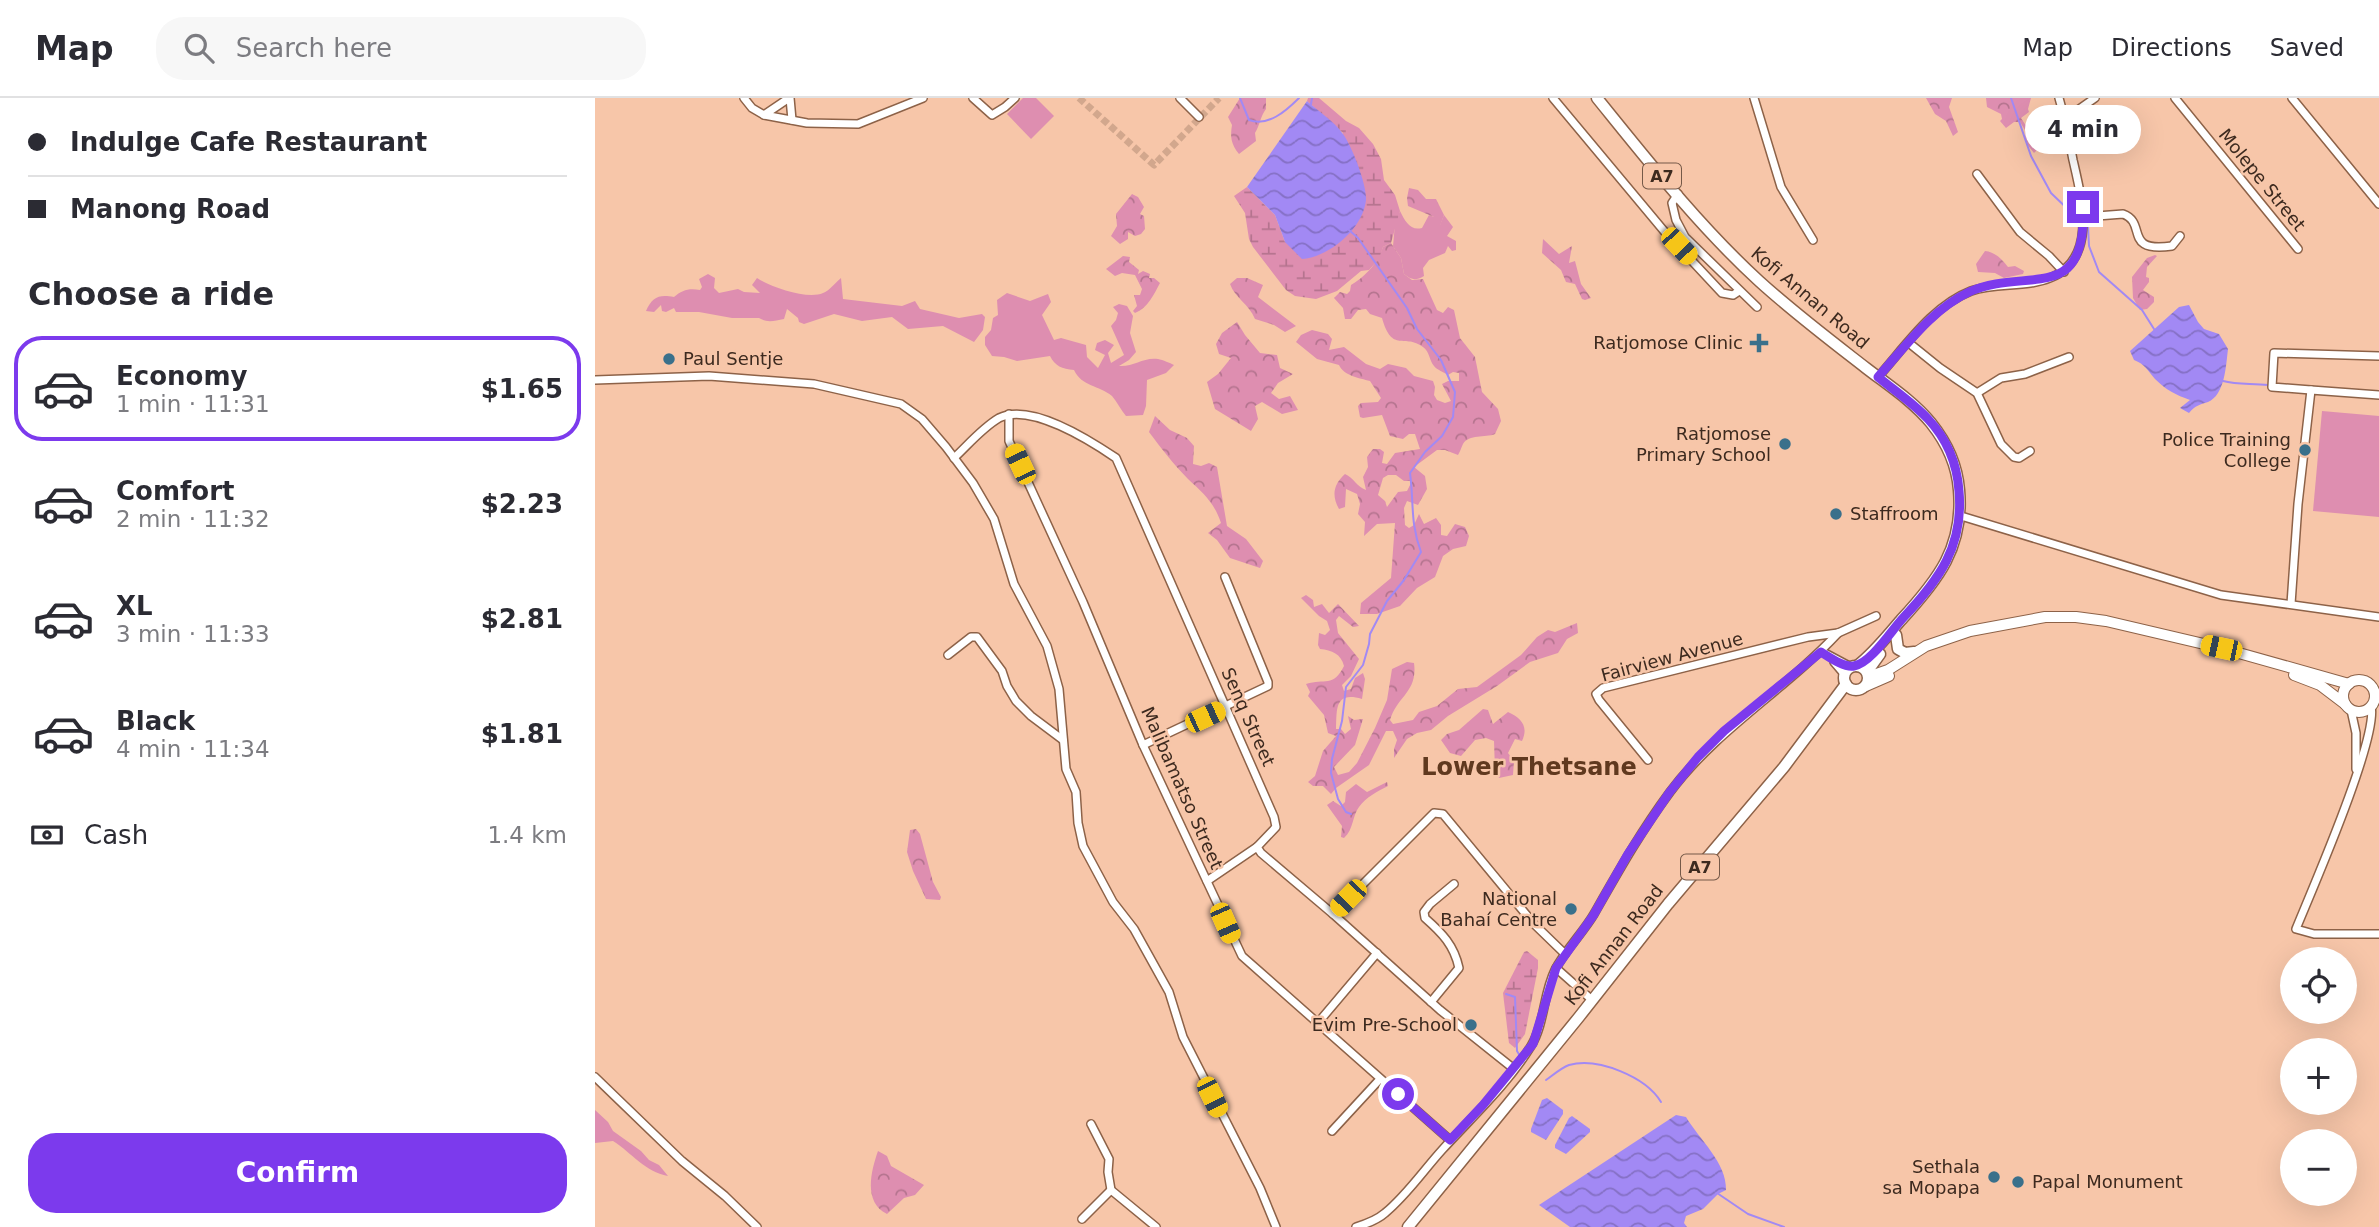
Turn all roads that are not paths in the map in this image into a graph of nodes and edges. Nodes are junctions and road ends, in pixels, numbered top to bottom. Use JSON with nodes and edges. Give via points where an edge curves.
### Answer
{"nodes":[{"id":1,"x":744,"y":98,"type":"edge"},
{"id":2,"x":790,"y":98,"type":"edge"},
{"id":3,"x":923,"y":98,"type":"edge"},
{"id":4,"x":973,"y":98,"type":"edge"},
{"id":5,"x":1015,"y":98,"type":"edge"},
{"id":6,"x":1180,"y":98,"type":"edge"},
{"id":7,"x":1553,"y":98,"type":"edge"},
{"id":8,"x":1597,"y":98,"type":"edge"},
{"id":9,"x":1754,"y":98,"type":"edge"},
{"id":10,"x":2059,"y":98,"type":"edge"},
{"id":11,"x":2095,"y":98,"type":"edge"},
{"id":12,"x":2175,"y":98,"type":"edge"},
{"id":13,"x":2292,"y":98,"type":"edge"},
{"id":14,"x":764,"y":115,"type":"junction"},
{"id":15,"x":1199,"y":117,"type":"dead end"},
{"id":16,"x":2065,"y":119,"type":"junction"},
{"id":17,"x":792,"y":120,"type":"junction"},
{"id":18,"x":1977,"y":174,"type":"dead end"},
{"id":19,"x":1678,"y":194,"type":"junction"},
{"id":20,"x":2379,"y":204,"type":"edge"},
{"id":21,"x":2084,"y":217,"type":"junction"},
{"id":22,"x":2180,"y":236,"type":"dead end"},
{"id":23,"x":1813,"y":240,"type":"dead end"},
{"id":24,"x":2298,"y":249,"type":"dead end"},
{"id":25,"x":2064,"y":272,"type":"junction"},
{"id":26,"x":1739,"y":291,"type":"junction"},
{"id":27,"x":1757,"y":307,"type":"dead end"},
{"id":28,"x":1909,"y":343,"type":"junction"},
{"id":29,"x":2379,"y":356,"type":"edge"},
{"id":30,"x":2069,"y":357,"type":"dead end"},
{"id":31,"x":1878,"y":377,"type":"junction"},
{"id":32,"x":595,"y":380,"type":"edge"},
{"id":33,"x":2311,"y":390,"type":"junction"},
{"id":34,"x":1977,"y":393,"type":"junction"},
{"id":35,"x":2379,"y":395,"type":"edge"},
{"id":36,"x":1009,"y":414,"type":"junction"},
{"id":37,"x":2030,"y":451,"type":"dead end"},
{"id":38,"x":954,"y":458,"type":"junction"},
{"id":39,"x":1961,"y":516,"type":"junction"},
{"id":40,"x":1225,"y":577,"type":"dead end"},
{"id":41,"x":2291,"y":604,"type":"junction"},
{"id":42,"x":1914,"y":607,"type":"junction"},
{"id":43,"x":1876,"y":616,"type":"dead end"},
{"id":44,"x":2379,"y":617,"type":"edge"},
{"id":45,"x":1983,"y":630,"type":"junction"},
{"id":46,"x":1838,"y":633,"type":"junction"},
{"id":47,"x":1896,"y":635,"type":"junction"},
{"id":48,"x":2231,"y":651,"type":"junction"},
{"id":49,"x":1821,"y":652,"type":"junction"},
{"id":50,"x":1914,"y":652,"type":"junction"},
{"id":51,"x":948,"y":655,"type":"dead end"},
{"id":52,"x":1857,"y":677,"type":"junction"},
{"id":53,"x":2362,"y":681,"type":"junction"},
{"id":54,"x":2379,"y":683,"type":"edge"},
{"id":55,"x":2349,"y":684,"type":"junction"},
{"id":56,"x":1226,"y":707,"type":"junction"},
{"id":57,"x":2348,"y":707,"type":"junction"},
{"id":58,"x":2375,"y":707,"type":"edge"},
{"id":59,"x":1063,"y":740,"type":"junction"},
{"id":60,"x":1143,"y":745,"type":"junction"},
{"id":61,"x":1648,"y":760,"type":"dead end"},
{"id":62,"x":2354,"y":784,"type":"junction"},
{"id":63,"x":1257,"y":847,"type":"junction"},
{"id":64,"x":1207,"y":881,"type":"junction"},
{"id":65,"x":1454,"y":884,"type":"dead end"},
{"id":66,"x":1333,"y":914,"type":"junction"},
{"id":67,"x":2379,"y":934,"type":"edge"},
{"id":68,"x":1377,"y":953,"type":"junction"},
{"id":69,"x":1565,"y":954,"type":"junction"},
{"id":70,"x":1556,"y":968,"type":"junction"},
{"id":71,"x":1592,"y":1000,"type":"junction"},
{"id":72,"x":1431,"y":1002,"type":"junction"},
{"id":73,"x":1317,"y":1024,"type":"junction"},
{"id":74,"x":1514,"y":1069,"type":"junction"},
{"id":75,"x":595,"y":1077,"type":"edge"},
{"id":76,"x":1380,"y":1079,"type":"junction"},
{"id":77,"x":1091,"y":1124,"type":"dead end"},
{"id":78,"x":1332,"y":1131,"type":"dead end"},
{"id":79,"x":1450,"y":1140,"type":"junction"},
{"id":80,"x":1111,"y":1189,"type":"junction"},
{"id":81,"x":1082,"y":1219,"type":"dead end"},
{"id":82,"x":757,"y":1227,"type":"edge"},
{"id":83,"x":1156,"y":1227,"type":"edge"},
{"id":84,"x":1276,"y":1227,"type":"edge"},
{"id":85,"x":1356,"y":1227,"type":"edge"},
{"id":86,"x":1408,"y":1227,"type":"edge"}],
"edges":[{"from":1,"to":14,"type":"street"},
{"from":2,"to":14,"type":"street"},
{"from":2,"to":17,"type":"street"},
{"from":3,"to":17,"type":"street","via":[[858,124]]},
{"from":4,"to":5,"type":"street","via":[[992,115]]},
{"from":6,"to":15,"type":"street"},
{"from":7,"to":26,"type":"street","via":[[1722,293]]},
{"from":8,"to":19,"type":"main road","name":"Kofi Annan Road","number":"A7"},
{"from":9,"to":23,"type":"street","via":[[1781,187]]},
{"from":10,"to":16,"type":"street"},
{"from":11,"to":16,"type":"street"},
{"from":12,"to":24,"type":"street","name":"Molepe Street"},
{"from":13,"to":20,"type":"street"},
{"from":14,"to":17,"type":"street"},
{"from":16,"to":21,"type":"street"},
{"from":18,"to":25,"type":"street","via":[[2020,232]]},
{"from":19,"to":26,"type":"street","via":[[1672,202],[1685,237]]},
{"from":19,"to":31,"type":"main road","name":"Kofi Annan Road","number":"A7","via":[[1759,281]]},
{"from":21,"to":22,"type":"street","via":[[2129,216],[2138,239],[2151,248],[2172,246]]},
{"from":21,"to":25,"type":"street","via":[[2078,248]]},
{"from":25,"to":28,"type":"street","via":[[1970,291],[1944,307]]},
{"from":26,"to":27,"type":"street"},
{"from":28,"to":31,"type":"street"},
{"from":28,"to":34,"type":"street"},
{"from":29,"to":33,"type":"street","via":[[2274,353],[2272,387]]},
{"from":30,"to":34,"type":"street","via":[[2025,374],[2001,377]]},
{"from":31,"to":39,"type":"main road","name":"Kofi Annan Road","number":"A7","via":[[1929,420],[1947,445],[1958,478]]},
{"from":32,"to":38,"type":"street","via":[[709,376],[841,390],[901,404],[926,423]]},
{"from":33,"to":35,"type":"street"},
{"from":33,"to":41,"type":"street"},
{"from":34,"to":37,"type":"street","via":[[2001,444],[2014,457]]},
{"from":36,"to":38,"type":"street"},
{"from":36,"to":56,"type":"street","name":"Senq Street","via":[[1059,425],[1116,458]]},
{"from":36,"to":60,"type":"street","name":"Malibamatso Street","via":[[1009,441]]},
{"from":38,"to":59,"type":"street","via":[[994,519],[1014,584],[1047,646],[1059,689]]},
{"from":39,"to":41,"type":"street","via":[[2221,595]]},
{"from":39,"to":42,"type":"main road","name":"Kofi Annan Road","number":"A7","via":[[1946,563]]},
{"from":40,"to":56,"type":"street","via":[[1268,682],[1262,691]]},
{"from":41,"to":44,"type":"street"},
{"from":42,"to":47,"type":"main road","name":"Kofi Annan Road","number":"A7"},
{"from":42,"to":52,"type":"main road","name":"Kofi Annan Road","number":"A7"},
{"from":43,"to":46,"type":"street"},
{"from":45,"to":48,"type":"main road","via":[[2045,617],[2075,617]]},
{"from":45,"to":50,"type":"main road"},
{"from":45,"to":52,"type":"main road","via":[[1927,651],[1887,677]]},
{"from":46,"to":49,"type":"street"},
{"from":46,"to":61,"type":"street","name":"Fairview Avenue","via":[[1603,688],[1596,694],[1599,700]]},
{"from":47,"to":50,"type":"main road","via":[[1898,649]]},
{"from":47,"to":52,"type":"main road","name":"Kofi Annan Road","number":"A7"},
{"from":48,"to":55,"type":"main road"},
{"from":48,"to":57,"type":"main road","via":[[2312,681]]},
{"from":49,"to":52,"type":"street"},
{"from":49,"to":69,"type":"street","via":[[1698,757],[1669,793]]},
{"from":50,"to":52,"type":"main road","via":[[1888,670]]},
{"from":51,"to":59,"type":"street","via":[[977,637],[1002,671],[1016,701]]},
{"from":52,"to":71,"type":"main road","name":"Kofi Annan Road","number":"A7"},
{"from":53,"to":54,"type":"main road"},
{"from":53,"to":55,"type":"main road"},
{"from":53,"to":58,"type":"main road","via":[[2374,690]]},
{"from":55,"to":57,"type":"main road","via":[[2343,695]]},
{"from":56,"to":60,"type":"street"},
{"from":56,"to":63,"type":"street","name":"Senq Street","via":[[1275,817],[1276,827]]},
{"from":57,"to":58,"type":"main road","via":[[2362,711]]},
{"from":57,"to":62,"type":"street","via":[[2356,733]]},
{"from":58,"to":62,"type":"street"},
{"from":59,"to":84,"type":"street","via":[[1083,846],[1169,992],[1183,1037]]},
{"from":60,"to":64,"type":"street","name":"Malibamatso Street"},
{"from":62,"to":67,"type":"street","via":[[2296,929],[2314,934]]},
{"from":63,"to":64,"type":"street"},
{"from":63,"to":66,"type":"street"},
{"from":64,"to":73,"type":"street","name":"Malibamatso Street","via":[[1242,956]]},
{"from":65,"to":72,"type":"street","via":[[1424,912],[1446,937],[1459,968]]},
{"from":66,"to":68,"type":"street"},
{"from":66,"to":69,"type":"street","via":[[1434,813],[1443,814],[1534,924]]},
{"from":68,"to":72,"type":"street"},
{"from":68,"to":73,"type":"street"},
{"from":69,"to":70,"type":"street"},
{"from":70,"to":71,"type":"street"},
{"from":70,"to":74,"type":"street","via":[[1533,1044]]},
{"from":71,"to":86,"type":"main road","name":"Kofi Annan Road","number":"A7"},
{"from":72,"to":74,"type":"street"},
{"from":73,"to":76,"type":"street","name":"Malibamatso Street"},
{"from":74,"to":79,"type":"street"},
{"from":75,"to":82,"type":"street"},
{"from":76,"to":78,"type":"street"},
{"from":76,"to":79,"type":"street","name":"Malibamatso Street"},
{"from":77,"to":80,"type":"street","via":[[1109,1159]]},
{"from":79,"to":85,"type":"street","via":[[1384,1214]]},
{"from":80,"to":81,"type":"street"},
{"from":80,"to":83,"type":"street"}]}
